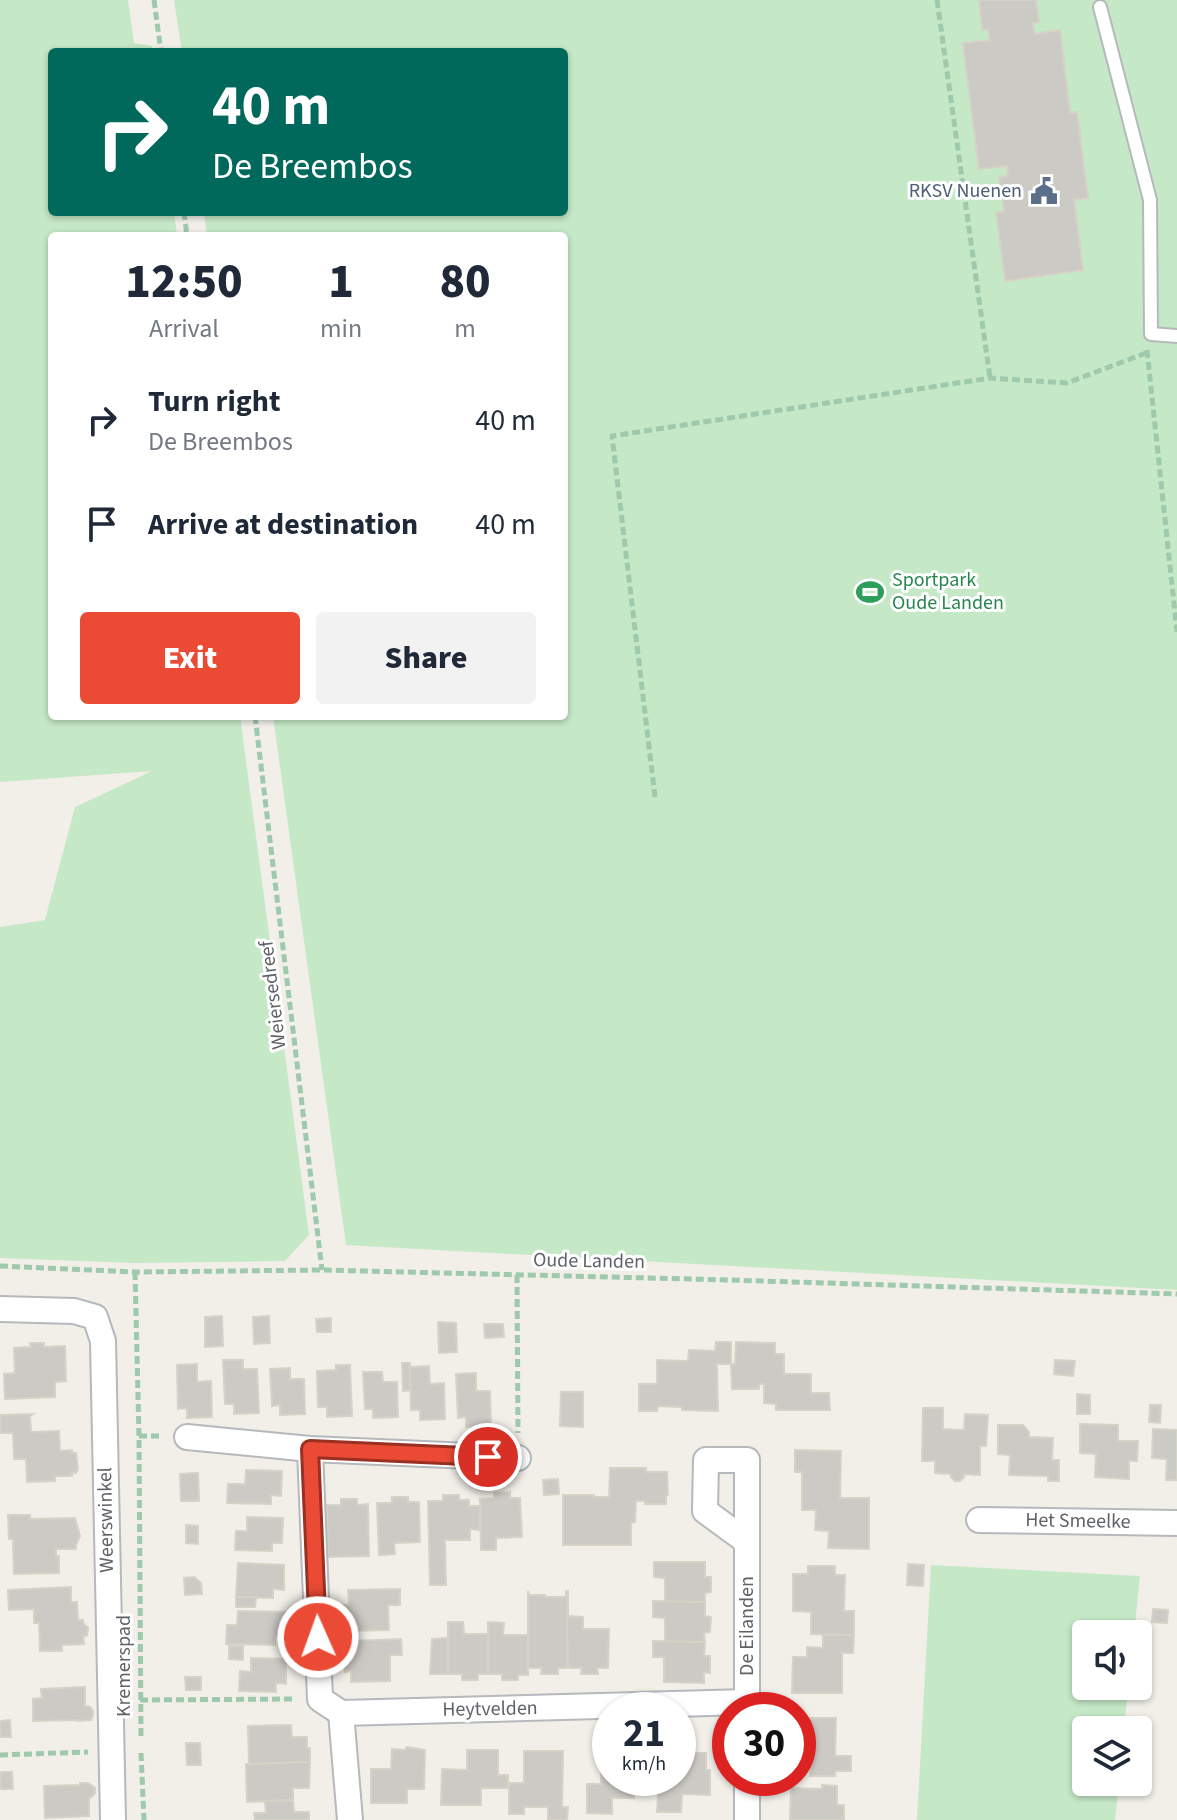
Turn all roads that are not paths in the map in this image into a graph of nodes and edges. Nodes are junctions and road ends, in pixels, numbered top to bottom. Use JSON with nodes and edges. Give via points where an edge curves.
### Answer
{"nodes":[{"id":1,"x":1100,"y":7,"type":"dead end"},
{"id":2,"x":1177,"y":336,"type":"edge"},
{"id":3,"x":0,"y":1309,"type":"edge"},
{"id":4,"x":187,"y":1437,"type":"dead end"},
{"id":5,"x":310,"y":1449,"type":"junction"},
{"id":6,"x":518,"y":1458,"type":"road end"},
{"id":7,"x":979,"y":1520,"type":"dead end"},
{"id":8,"x":1177,"y":1523,"type":"edge"},
{"id":9,"x":746,"y":1541,"type":"dead end"},
{"id":10,"x":747,"y":1692,"type":"edge"},
{"id":11,"x":712,"y":1707,"type":"edge"},
{"id":12,"x":341,"y":1713,"type":"junction"},
{"id":13,"x":747,"y":1796,"type":"edge"},
{"id":14,"x":113,"y":1820,"type":"edge"},
{"id":15,"x":350,"y":1820,"type":"edge"},
{"id":16,"x":747,"y":1820,"type":"edge"}],
"edges":[{"from":1,"to":2,"type":"lane","via":[[1150,200],[1151,334]]},
{"from":3,"to":14,"type":"street","name":"Weerswinkel","via":[[74,1311],[95,1317],[103,1341]]},
{"from":4,"to":5,"type":"street"},
{"from":5,"to":6,"type":"street"},
{"from":5,"to":12,"type":"street","via":[[320,1699]]},
{"from":7,"to":8,"type":"street","name":"Het Smeelke"},
{"from":9,"to":10,"type":"street","name":"De Eilanden"},
{"from":11,"to":12,"type":"street","name":"Heytvelden"},
{"from":12,"to":15,"type":"street"},
{"from":13,"to":16,"type":"street"}]}
